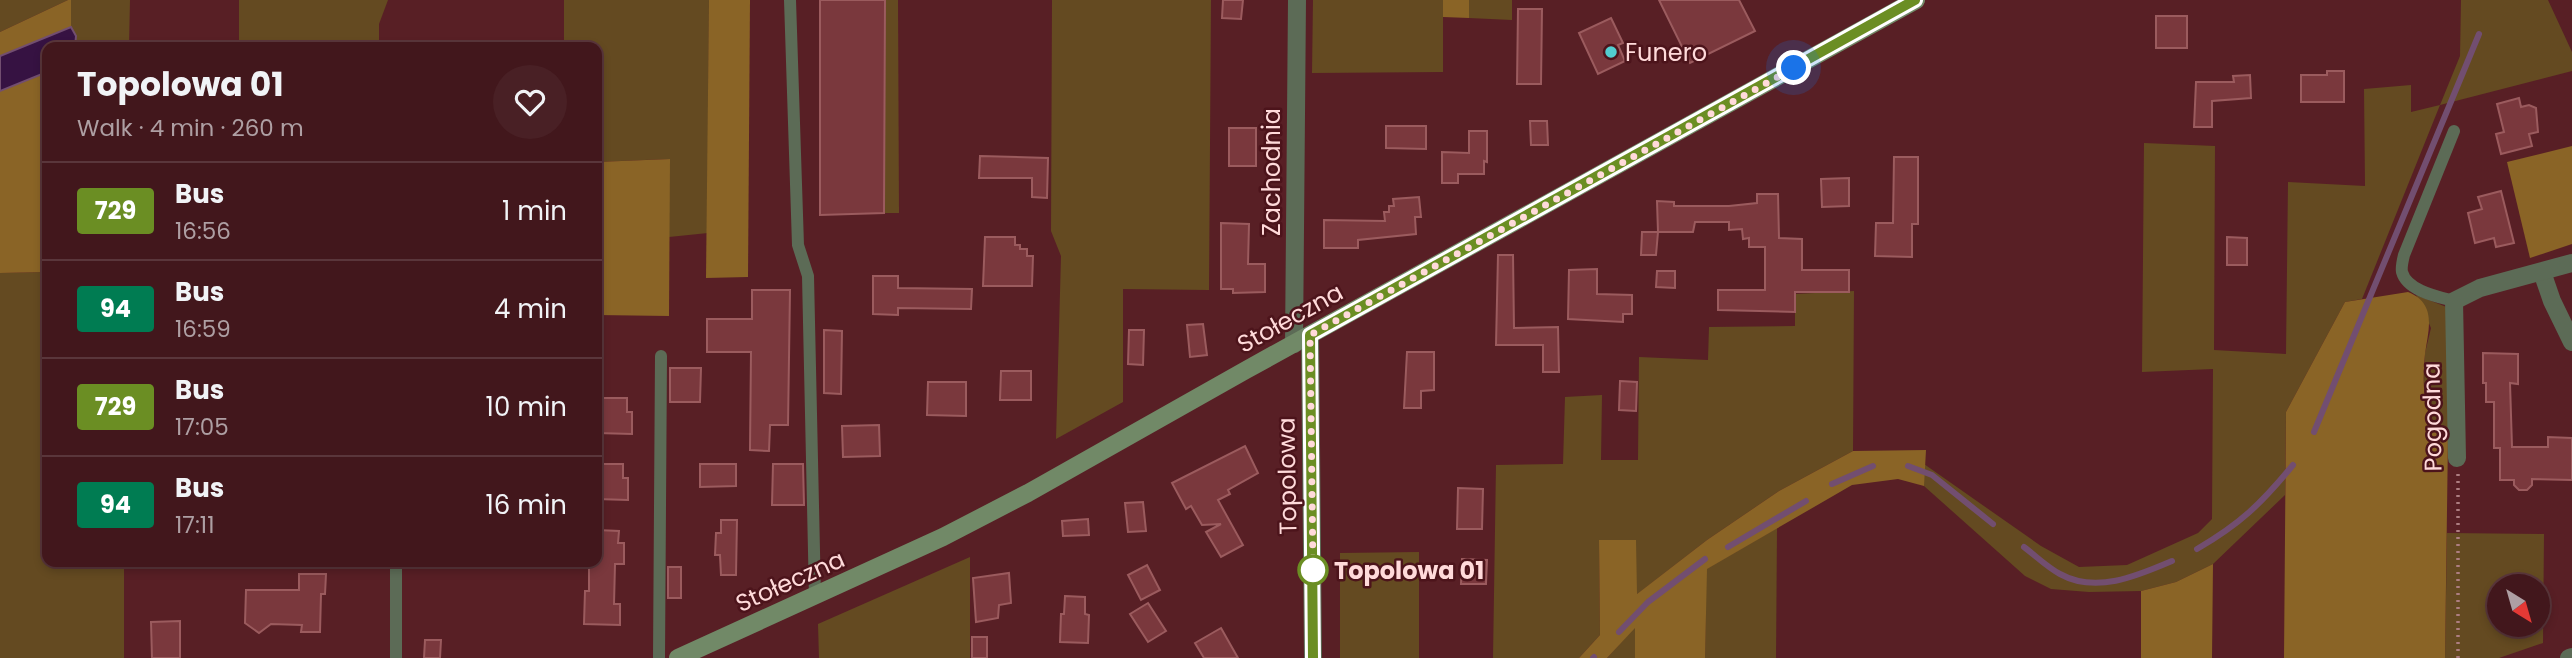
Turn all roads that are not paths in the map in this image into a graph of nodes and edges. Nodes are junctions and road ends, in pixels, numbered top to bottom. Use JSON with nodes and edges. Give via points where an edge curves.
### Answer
{"nodes":[{"id":1,"x":790,"y":0,"type":"edge"},
{"id":2,"x":1297,"y":0,"type":"edge"},
{"id":3,"x":1916,"y":0,"type":"edge"},
{"id":4,"x":2454,"y":131,"type":"dead end"},
{"id":5,"x":2572,"y":263,"type":"edge"},
{"id":6,"x":2542,"y":272,"type":"junction"},
{"id":7,"x":2454,"y":301,"type":"junction"},
{"id":8,"x":1302,"y":340,"type":"junction"},
{"id":9,"x":2572,"y":342,"type":"edge"},
{"id":10,"x":661,"y":356,"type":"dead end"},
{"id":11,"x":2458,"y":458,"type":"road end"},
{"id":12,"x":396,"y":567,"type":"edge"},
{"id":13,"x":815,"y":597,"type":"junction"},
{"id":14,"x":396,"y":658,"type":"edge"},
{"id":15,"x":659,"y":658,"type":"edge"},
{"id":16,"x":678,"y":658,"type":"edge"},
{"id":17,"x":1313,"y":658,"type":"edge"}],
"edges":[{"from":1,"to":13,"type":"lane","via":[[798,245],[808,276]]},
{"from":2,"to":8,"type":"street","name":"Zachodnia"},
{"from":3,"to":8,"type":"main road","name":"Stołeczna"},
{"from":4,"to":7,"type":"lane","via":[[2404,255],[2402,272],[2429,294]]},
{"from":5,"to":6,"type":"street"},
{"from":6,"to":7,"type":"street","via":[[2480,288]]},
{"from":6,"to":9,"type":"street"},
{"from":7,"to":11,"type":"street","name":"Pogodna"},
{"from":8,"to":13,"type":"main road","name":"Stołeczna","via":[[1028,494]]},
{"from":8,"to":17,"type":"street","name":"Topolowa"},
{"from":10,"to":15,"type":"lane"},
{"from":12,"to":14,"type":"lane"},
{"from":13,"to":16,"type":"main road","name":"Stołeczna"}]}
